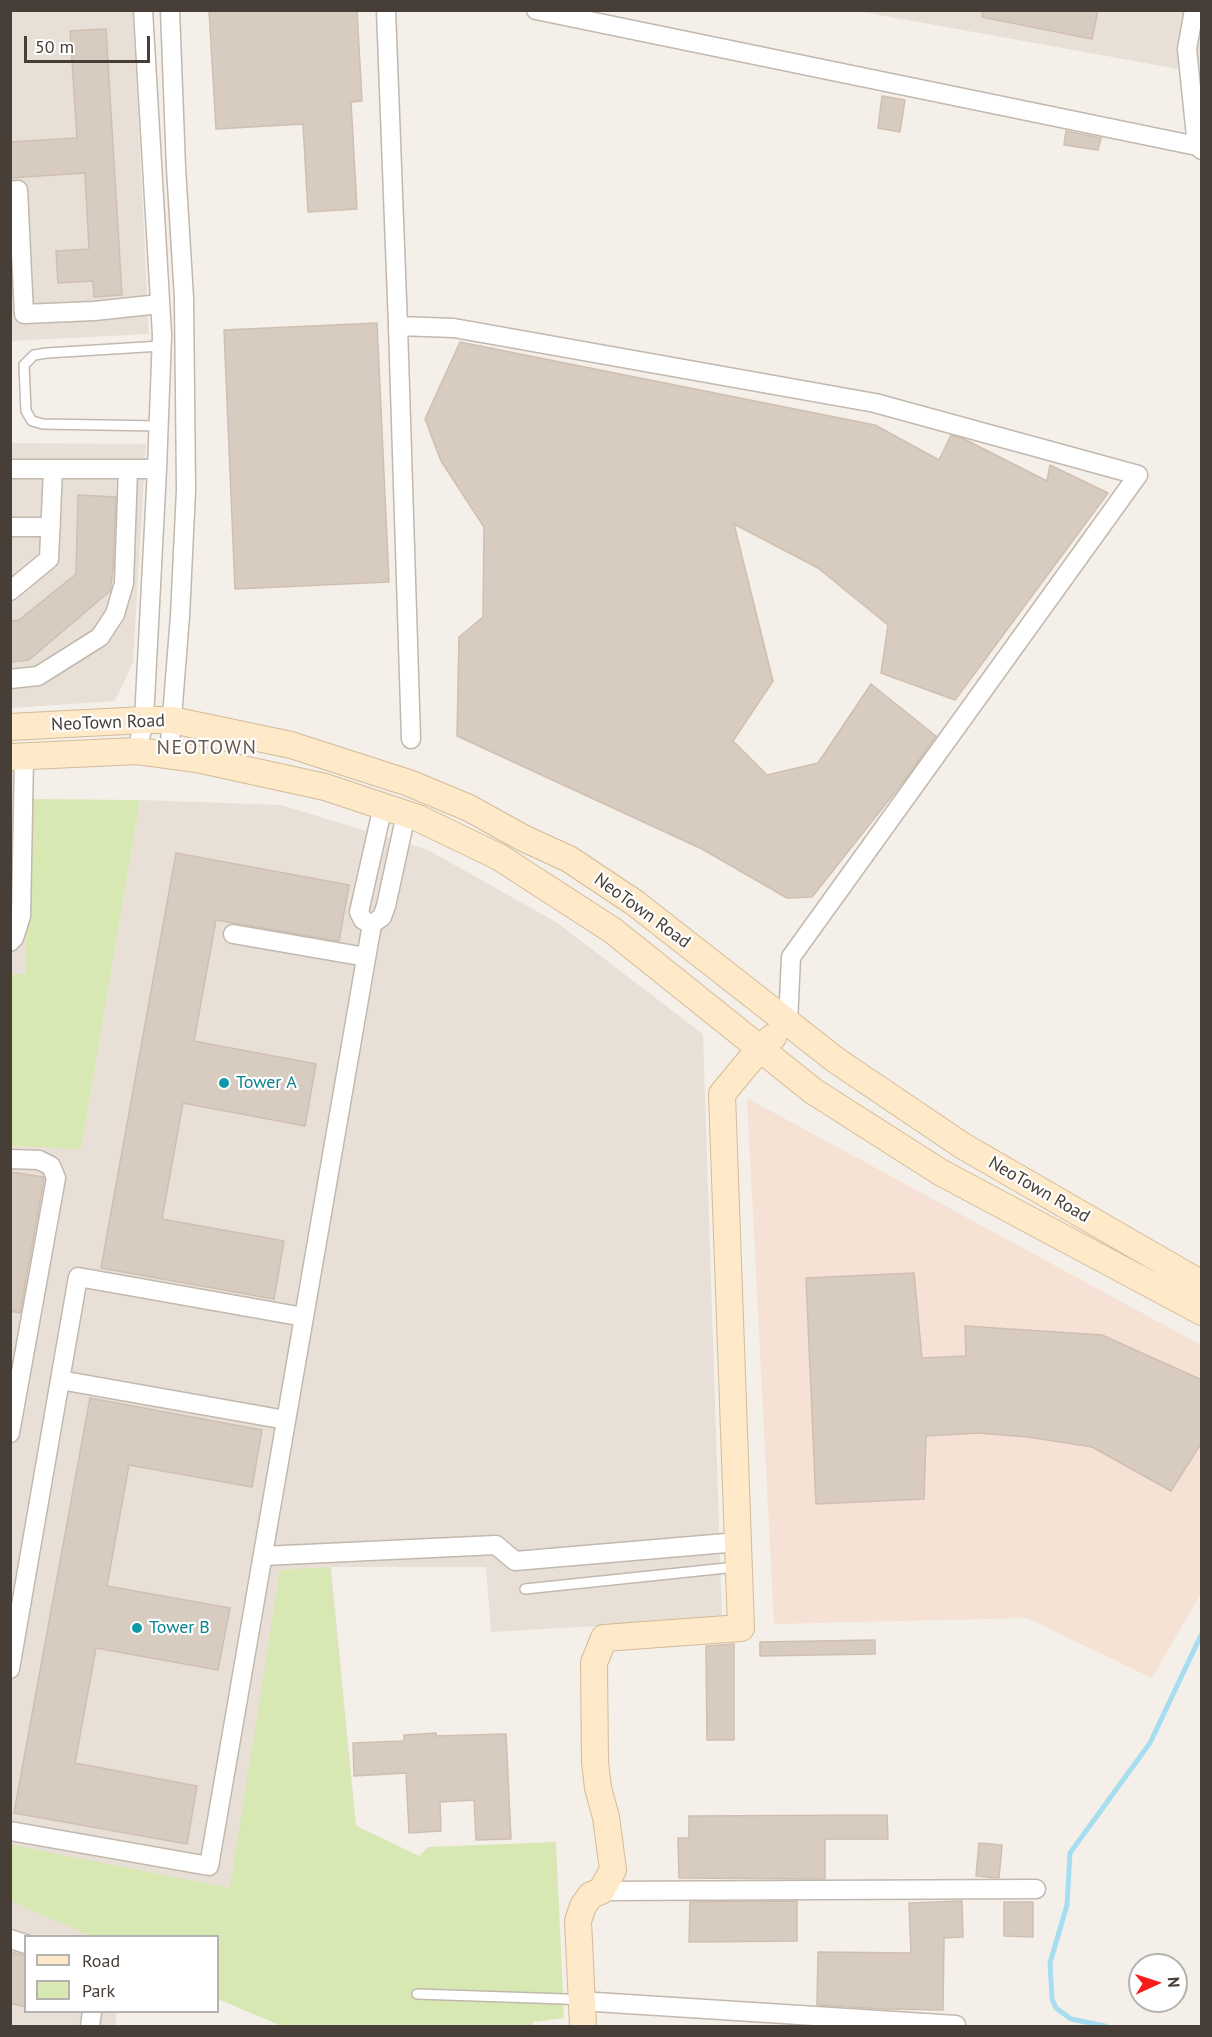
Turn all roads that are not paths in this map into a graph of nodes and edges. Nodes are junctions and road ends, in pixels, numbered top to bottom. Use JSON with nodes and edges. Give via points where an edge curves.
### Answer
{"nodes":[{"id":1,"x":143,"y":10,"type":"edge"},
{"id":2,"x":170,"y":10,"type":"edge"},
{"id":3,"x":386,"y":10,"type":"edge"},
{"id":4,"x":537,"y":10,"type":"edge"},
{"id":5,"x":1194,"y":10,"type":"edge"},
{"id":6,"x":1199,"y":148,"type":"edge"},
{"id":7,"x":10,"y":190,"type":"edge"},
{"id":8,"x":160,"y":304,"type":"junction"},
{"id":9,"x":398,"y":326,"type":"junction"},
{"id":10,"x":161,"y":346,"type":"junction"},
{"id":11,"x":159,"y":426,"type":"junction"},
{"id":12,"x":10,"y":469,"type":"edge"},
{"id":13,"x":53,"y":469,"type":"junction"},
{"id":14,"x":132,"y":469,"type":"junction"},
{"id":15,"x":157,"y":469,"type":"junction"},
{"id":16,"x":10,"y":527,"type":"edge"},
{"id":17,"x":51,"y":527,"type":"junction"},
{"id":18,"x":10,"y":591,"type":"edge"},
{"id":19,"x":10,"y":680,"type":"edge"},
{"id":20,"x":144,"y":720,"type":"junction"},
{"id":21,"x":172,"y":720,"type":"junction"},
{"id":22,"x":10,"y":727,"type":"edge"},
{"id":23,"x":411,"y":739,"type":"dead end"},
{"id":24,"x":137,"y":751,"type":"junction"},
{"id":25,"x":169,"y":755,"type":"junction"},
{"id":26,"x":17,"y":757,"type":"edge"},
{"id":27,"x":395,"y":810,"type":"junction"},
{"id":28,"x":372,"y":924,"type":"junction"},
{"id":29,"x":233,"y":934,"type":"dead end"},
{"id":30,"x":10,"y":942,"type":"edge"},
{"id":31,"x":366,"y":957,"type":"junction"},
{"id":32,"x":788,"y":1022,"type":"junction"},
{"id":33,"x":760,"y":1048,"type":"junction"},
{"id":34,"x":10,"y":1159,"type":"edge"},
{"id":35,"x":1202,"y":1284,"type":"edge"},
{"id":36,"x":1202,"y":1312,"type":"edge"},
{"id":37,"x":304,"y":1317,"type":"junction"},
{"id":38,"x":60,"y":1380,"type":"junction"},
{"id":39,"x":286,"y":1420,"type":"junction"},
{"id":40,"x":10,"y":1433,"type":"edge"},
{"id":41,"x":738,"y":1555,"type":"junction"},
{"id":42,"x":263,"y":1556,"type":"junction"},
{"id":43,"x":525,"y":1589,"type":"dead end"},
{"id":44,"x":10,"y":1669,"type":"edge"},
{"id":45,"x":10,"y":1832,"type":"edge"},
{"id":46,"x":1036,"y":1889,"type":"dead end"},
{"id":47,"x":601,"y":1892,"type":"junction"},
{"id":48,"x":417,"y":1994,"type":"dead end"},
{"id":49,"x":580,"y":2001,"type":"junction"},
{"id":50,"x":956,"y":2025,"type":"dead end"},
{"id":51,"x":583,"y":2026,"type":"edge"}],
"edges":[{"from":1,"to":8,"type":"street"},
{"from":2,"to":21,"type":"street","via":[[184,298],[186,490]]},
{"from":3,"to":9,"type":"street"},
{"from":4,"to":6,"type":"street"},
{"from":5,"to":6,"type":"street","via":[[1187,49]]},
{"from":7,"to":8,"type":"street","via":[[18,190],[24,314]]},
{"from":8,"to":10,"type":"street"},
{"from":9,"to":23,"type":"street"},
{"from":9,"to":32,"type":"street","via":[[454,328],[875,403],[1138,475],[791,957]]},
{"from":10,"to":11,"type":"street"},
{"from":10,"to":11,"type":"lane","via":[[47,353],[34,355],[24,365],[26,411],[32,421]]},
{"from":11,"to":15,"type":"street"},
{"from":12,"to":13,"type":"street"},
{"from":13,"to":14,"type":"street"},
{"from":13,"to":17,"type":"street"},
{"from":14,"to":15,"type":"street"},
{"from":14,"to":19,"type":"street","via":[[124,583],[115,614],[100,637],[38,676]]},
{"from":15,"to":20,"type":"street"},
{"from":16,"to":17,"type":"street"},
{"from":17,"to":18,"type":"street","via":[[49,559]]},
{"from":20,"to":21,"type":"street","name":"NeoTown Road"},
{"from":20,"to":22,"type":"street","name":"NeoTown Road"},
{"from":20,"to":24,"type":"street"},
{"from":21,"to":25,"type":"street"},
{"from":21,"to":32,"type":"street","name":"NeoTown Road","via":[[291,745],[409,783],[469,808],[569,859],[634,903]]},
{"from":24,"to":25,"type":"street","name":"NeoTown Road"},
{"from":24,"to":26,"type":"street","name":"NeoTown Road"},
{"from":25,"to":27,"type":"street","name":"NeoTown Road","via":[[325,788]]},
{"from":26,"to":30,"type":"street","via":[[21,916]]},
{"from":27,"to":28,"type":"street","via":[[386,906],[382,917]]},
{"from":27,"to":28,"type":"street","via":[[359,912],[363,920]]},
{"from":27,"to":33,"type":"street","name":"NeoTown Road","via":[[499,856],[612,930]]},
{"from":28,"to":31,"type":"street"},
{"from":29,"to":31,"type":"street"},
{"from":31,"to":37,"type":"street"},
{"from":32,"to":33,"type":"street"},
{"from":32,"to":35,"type":"street","name":"NeoTown Road","via":[[837,1061],[963,1146]]},
{"from":33,"to":36,"type":"street","name":"NeoTown Road","via":[[813,1091],[940,1172]]},
{"from":33,"to":41,"type":"street","via":[[722,1094]]},
{"from":34,"to":40,"type":"street","via":[[39,1160],[51,1166],[56,1178]]},
{"from":37,"to":38,"type":"street","via":[[78,1277]]},
{"from":37,"to":39,"type":"street"},
{"from":38,"to":39,"type":"street"},
{"from":38,"to":44,"type":"street"},
{"from":39,"to":42,"type":"street"},
{"from":41,"to":42,"type":"street","via":[[515,1561],[496,1545]]},
{"from":41,"to":43,"type":"lane"},
{"from":41,"to":47,"type":"street","via":[[741,1628],[604,1638],[594,1662],[595,1762],[613,1870]]},
{"from":42,"to":45,"type":"street","via":[[209,1866]]},
{"from":46,"to":47,"type":"street"},
{"from":47,"to":49,"type":"street","via":[[591,1895],[578,1921]]},
{"from":48,"to":49,"type":"lane"},
{"from":49,"to":50,"type":"street"},
{"from":49,"to":51,"type":"street"}]}
